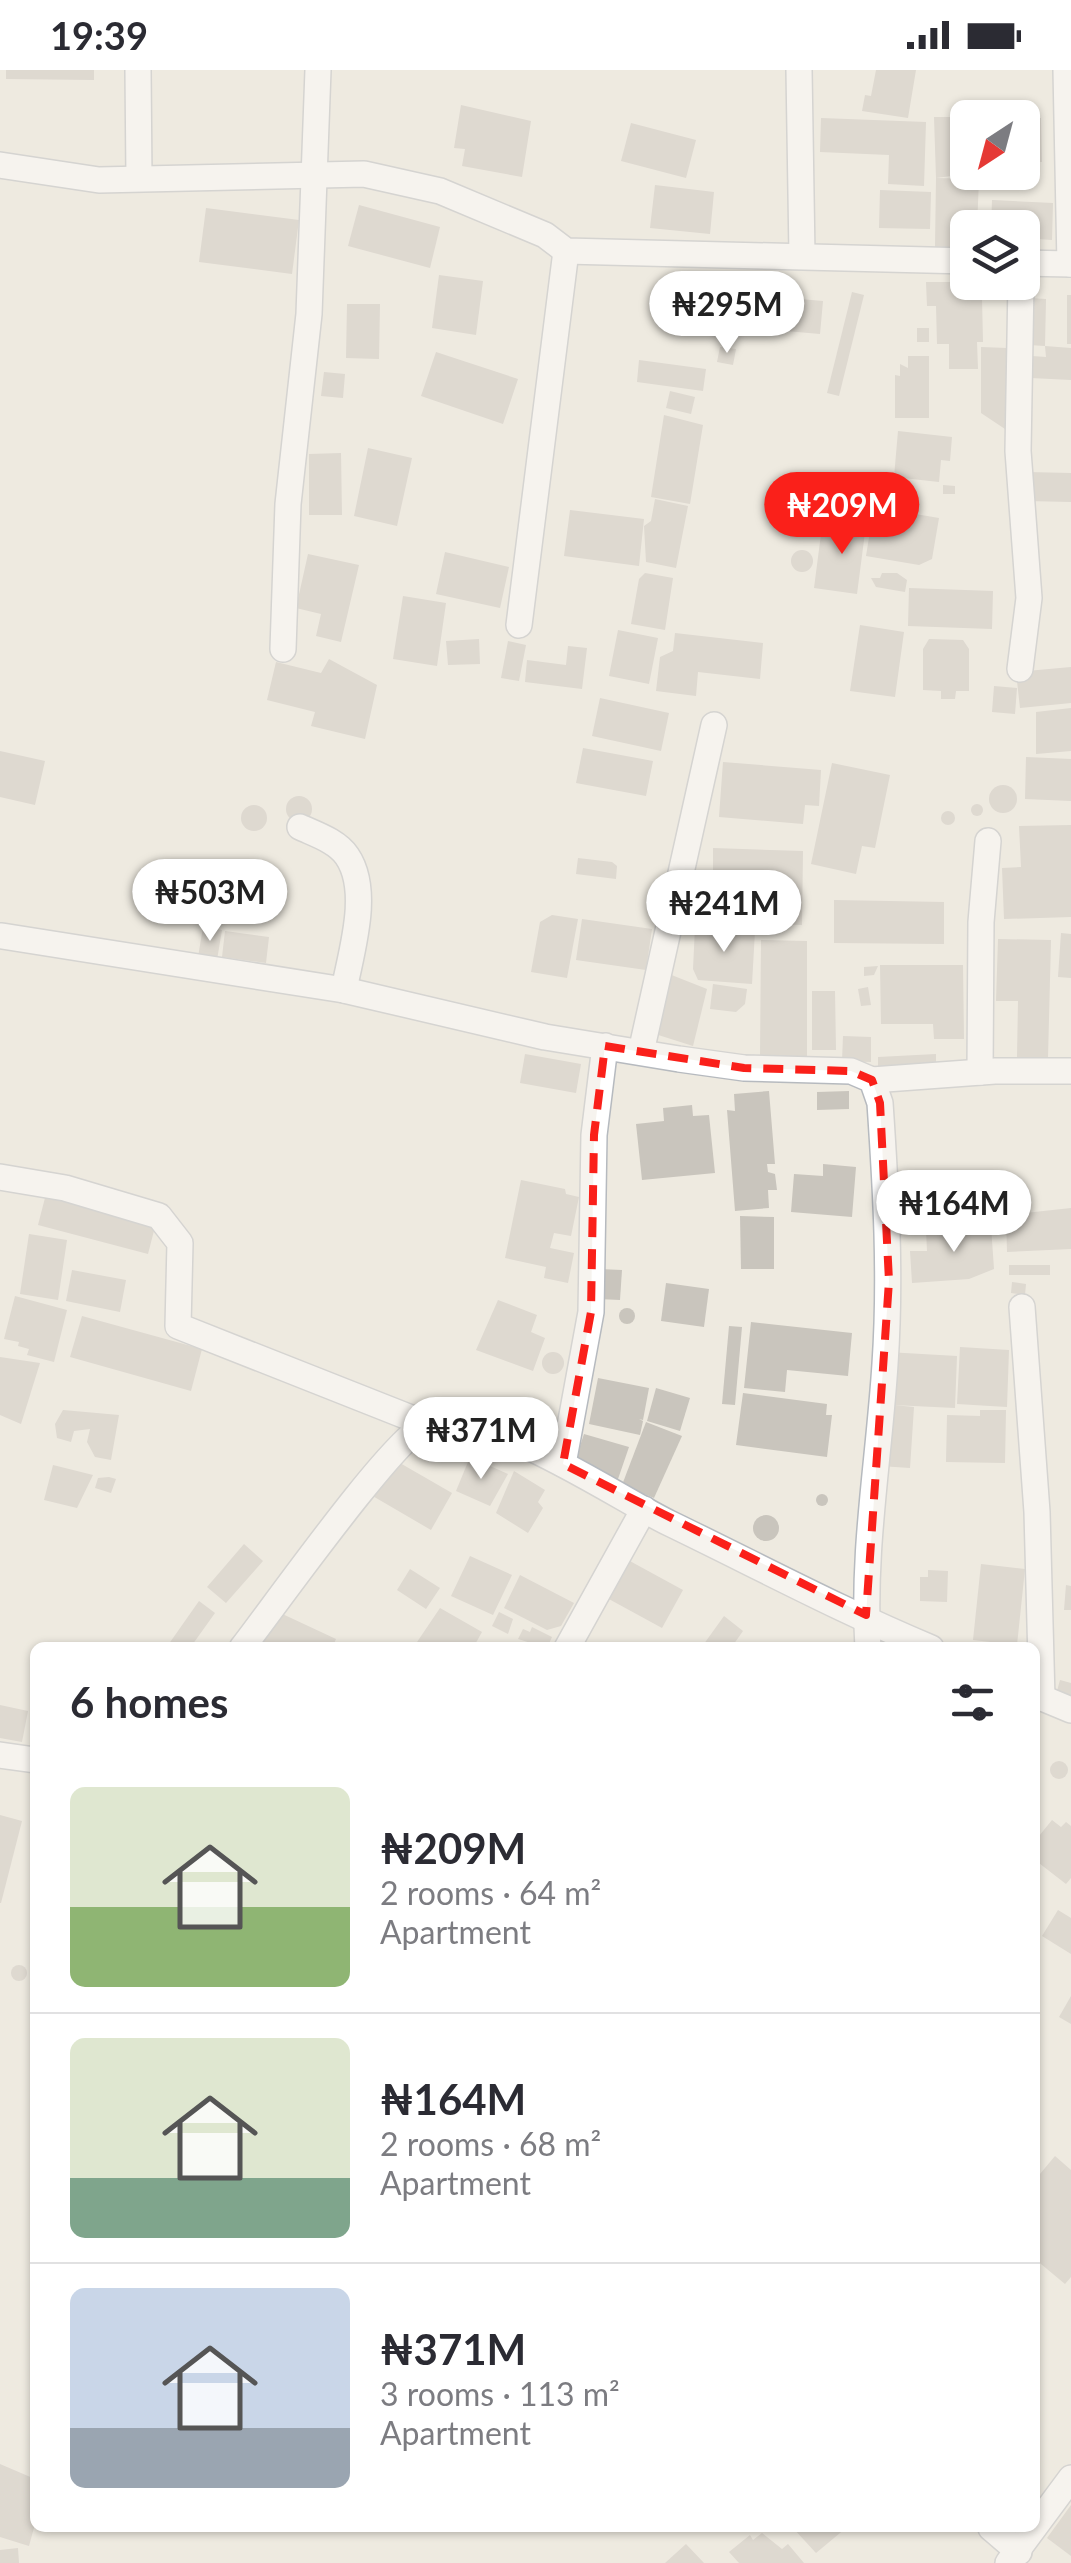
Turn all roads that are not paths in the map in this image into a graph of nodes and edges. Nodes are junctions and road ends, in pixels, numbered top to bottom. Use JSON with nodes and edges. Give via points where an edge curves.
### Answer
{"nodes":[{"id":1,"x":138,"y":70,"type":"edge"},
{"id":2,"x":318,"y":70,"type":"edge"},
{"id":3,"x":799,"y":70,"type":"edge"},
{"id":4,"x":1066,"y":70,"type":"edge"},
{"id":5,"x":0,"y":165,"type":"edge"},
{"id":6,"x":316,"y":175,"type":"junction"},
{"id":7,"x":139,"y":178,"type":"junction"},
{"id":8,"x":566,"y":251,"type":"junction"},
{"id":9,"x":802,"y":255,"type":"junction"},
{"id":10,"x":950,"y":260,"type":"edge"},
{"id":11,"x":1040,"y":263,"type":"edge"},
{"id":12,"x":1070,"y":264,"type":"edge"},
{"id":13,"x":1021,"y":300,"type":"edge"},
{"id":14,"x":519,"y":625,"type":"dead end"},
{"id":15,"x":283,"y":649,"type":"dead end"},
{"id":16,"x":1020,"y":669,"type":"dead end"},
{"id":17,"x":714,"y":725,"type":"dead end"},
{"id":18,"x":300,"y":827,"type":"dead end"},
{"id":19,"x":988,"y":841,"type":"dead end"},
{"id":20,"x":1,"y":941,"type":"edge"},
{"id":21,"x":344,"y":990,"type":"junction"},
{"id":22,"x":605,"y":1046,"type":"junction"},
{"id":23,"x":641,"y":1052,"type":"junction"},
{"id":24,"x":980,"y":1072,"type":"junction"},
{"id":25,"x":1071,"y":1072,"type":"edge"},
{"id":26,"x":872,"y":1080,"type":"junction"},
{"id":27,"x":0,"y":1178,"type":"edge"},
{"id":28,"x":1022,"y":1307,"type":"dead end"},
{"id":29,"x":426,"y":1424,"type":"junction"},
{"id":30,"x":563,"y":1464,"type":"junction"},
{"id":31,"x":644,"y":1509,"type":"junction"},
{"id":32,"x":866,"y":1615,"type":"junction"},
{"id":33,"x":247,"y":1642,"type":"edge"},
{"id":34,"x":569,"y":1642,"type":"edge"},
{"id":35,"x":868,"y":1642,"type":"edge"},
{"id":36,"x":919,"y":1642,"type":"edge"},
{"id":37,"x":1038,"y":1642,"type":"edge"},
{"id":38,"x":1040,"y":1698,"type":"edge"},
{"id":39,"x":1071,"y":1710,"type":"edge"},
{"id":40,"x":0,"y":1755,"type":"edge"},
{"id":41,"x":30,"y":1759,"type":"edge"},
{"id":42,"x":1071,"y":2478,"type":"edge"},
{"id":43,"x":1040,"y":2522,"type":"edge"},
{"id":44,"x":994,"y":2532,"type":"edge"},
{"id":45,"x":1033,"y":2532,"type":"edge"},
{"id":46,"x":1014,"y":2558,"type":"edge"}],
"edges":[{"from":1,"to":7,"type":"street"},
{"from":2,"to":6,"type":"street"},
{"from":3,"to":9,"type":"street"},
{"from":4,"to":12,"type":"street"},
{"from":5,"to":7,"type":"street","via":[[100,180]]},
{"from":6,"to":7,"type":"street"},
{"from":6,"to":8,"type":"street","via":[[364,174],[440,191],[544,234]]},
{"from":6,"to":15,"type":"street","via":[[288,504]]},
{"from":8,"to":9,"type":"street"},
{"from":8,"to":14,"type":"street"},
{"from":9,"to":10,"type":"street"},
{"from":11,"to":12,"type":"street"},
{"from":13,"to":16,"type":"street","via":[[1018,452],[1029,598]]},
{"from":17,"to":23,"type":"street"},
{"from":18,"to":21,"type":"street","via":[[348,856],[356,884]]},
{"from":19,"to":24,"type":"street"},
{"from":20,"to":21,"type":"street"},
{"from":21,"to":22,"type":"street"},
{"from":22,"to":23,"type":"street"},
{"from":22,"to":30,"type":"street","via":[[594,1136],[591,1312]]},
{"from":23,"to":26,"type":"street","via":[[744,1068],[851,1071]]},
{"from":24,"to":25,"type":"street"},
{"from":24,"to":26,"type":"street"},
{"from":26,"to":32,"type":"street","via":[[880,1104],[889,1280],[866,1530]]},
{"from":27,"to":29,"type":"street","via":[[65,1188],[159,1216],[180,1243],[178,1326]]},
{"from":28,"to":37,"type":"street","via":[[1037,1512]]},
{"from":29,"to":30,"type":"street","via":[[466,1426]]},
{"from":29,"to":33,"type":"street","via":[[374,1476]]},
{"from":30,"to":31,"type":"street"},
{"from":31,"to":32,"type":"street"},
{"from":31,"to":34,"type":"street"},
{"from":32,"to":35,"type":"street"},
{"from":32,"to":36,"type":"street"},
{"from":38,"to":39,"type":"street"},
{"from":40,"to":41,"type":"street"},
{"from":42,"to":43,"type":"street"},
{"from":44,"to":46,"type":"street"},
{"from":45,"to":46,"type":"street"}]}
